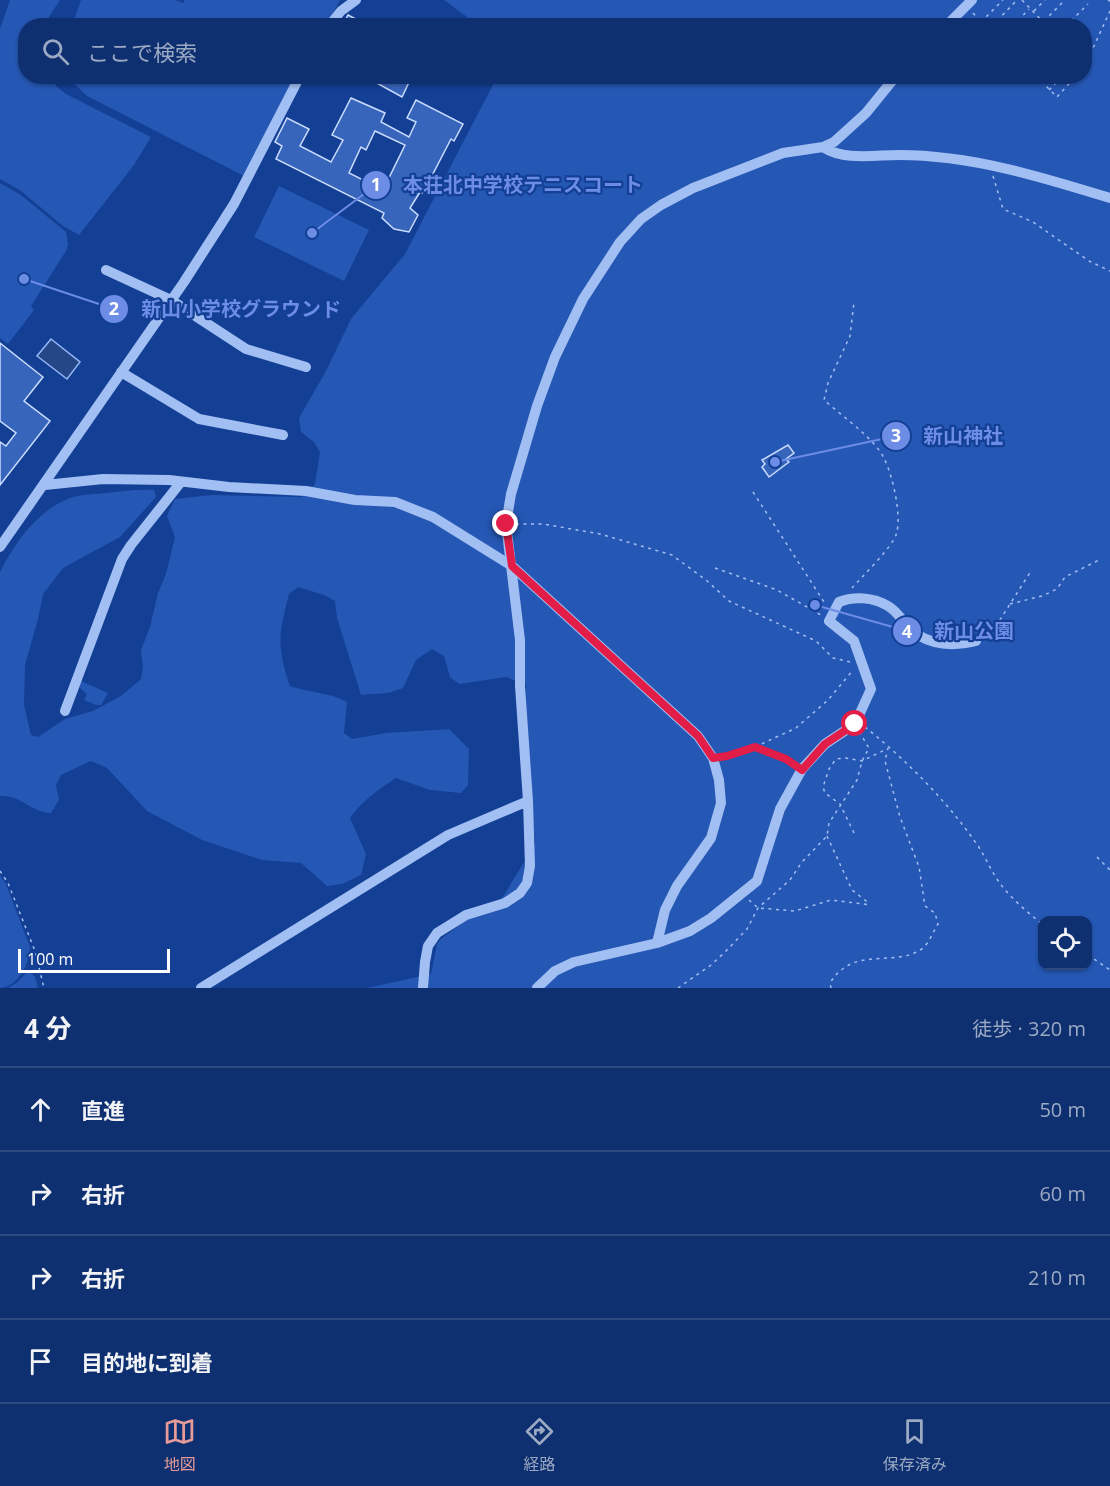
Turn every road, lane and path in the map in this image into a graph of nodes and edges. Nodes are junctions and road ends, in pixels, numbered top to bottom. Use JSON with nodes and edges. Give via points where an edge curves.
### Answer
{"nodes":[{"id":1,"x":356,"y":0,"type":"edge"},
{"id":2,"x":1003,"y":0,"type":"edge"},
{"id":3,"x":1017,"y":0,"type":"edge"},
{"id":4,"x":1023,"y":0,"type":"edge"},
{"id":5,"x":1045,"y":0,"type":"edge"},
{"id":6,"x":1065,"y":0,"type":"edge"},
{"id":7,"x":969,"y":3,"type":"edge"},
{"id":8,"x":1088,"y":4,"type":"dead end"},
{"id":9,"x":1030,"y":8,"type":"junction"},
{"id":10,"x":1033,"y":11,"type":"junction"},
{"id":11,"x":1110,"y":11,"type":"edge"},
{"id":12,"x":335,"y":18,"type":"edge"},
{"id":13,"x":954,"y":18,"type":"edge"},
{"id":14,"x":978,"y":18,"type":"edge"},
{"id":15,"x":985,"y":18,"type":"edge"},
{"id":16,"x":1000,"y":18,"type":"edge"},
{"id":17,"x":1021,"y":18,"type":"edge"},
{"id":18,"x":1040,"y":18,"type":"edge"},
{"id":19,"x":1046,"y":18,"type":"edge"},
{"id":20,"x":1074,"y":18,"type":"edge"},
{"id":21,"x":1092,"y":53,"type":"edge"},
{"id":22,"x":296,"y":84,"type":"edge"},
{"id":23,"x":889,"y":84,"type":"edge"},
{"id":24,"x":1043,"y":84,"type":"edge"},
{"id":25,"x":1055,"y":84,"type":"edge"},
{"id":26,"x":1068,"y":84,"type":"edge"},
{"id":27,"x":1049,"y":90,"type":"junction"},
{"id":28,"x":823,"y":147,"type":"junction"},
{"id":29,"x":990,"y":165,"type":"junction"},
{"id":30,"x":1110,"y":198,"type":"edge"},
{"id":31,"x":106,"y":270,"type":"dead end"},
{"id":32,"x":1110,"y":271,"type":"edge"},
{"id":33,"x":171,"y":300,"type":"junction"},
{"id":34,"x":854,"y":302,"type":"dead end"},
{"id":35,"x":306,"y":367,"type":"dead end"},
{"id":36,"x":122,"y":372,"type":"junction"},
{"id":37,"x":283,"y":435,"type":"dead end"},
{"id":38,"x":181,"y":482,"type":"junction"},
{"id":39,"x":45,"y":485,"type":"junction"},
{"id":40,"x":753,"y":492,"type":"dead end"},
{"id":41,"x":506,"y":524,"type":"junction"},
{"id":42,"x":0,"y":547,"type":"edge"},
{"id":43,"x":1099,"y":560,"type":"dead end"},
{"id":44,"x":512,"y":566,"type":"junction"},
{"id":45,"x":716,"y":568,"type":"dead end"},
{"id":46,"x":1031,"y":571,"type":"dead end"},
{"id":47,"x":839,"y":602,"type":"junction"},
{"id":48,"x":1010,"y":604,"type":"junction"},
{"id":49,"x":830,"y":617,"type":"junction"},
{"id":50,"x":976,"y":641,"type":"joint"},
{"id":51,"x":65,"y":711,"type":"dead end"},
{"id":52,"x":855,"y":724,"type":"junction"},
{"id":53,"x":755,"y":747,"type":"junction"},
{"id":54,"x":888,"y":748,"type":"junction"},
{"id":55,"x":713,"y":758,"type":"junction"},
{"id":56,"x":862,"y":761,"type":"junction"},
{"id":57,"x":802,"y":770,"type":"junction"},
{"id":58,"x":528,"y":801,"type":"junction"},
{"id":59,"x":840,"y":804,"type":"junction"},
{"id":60,"x":854,"y":833,"type":"dead end"},
{"id":61,"x":827,"y":836,"type":"junction"},
{"id":62,"x":1097,"y":857,"type":"dead end"},
{"id":63,"x":1110,"y":870,"type":"edge"},
{"id":64,"x":0,"y":871,"type":"edge"},
{"id":65,"x":741,"y":893,"type":"junction"},
{"id":66,"x":758,"y":908,"type":"junction"},
{"id":67,"x":1038,"y":921,"type":"edge"},
{"id":68,"x":657,"y":943,"type":"junction"},
{"id":69,"x":1092,"y":958,"type":"edge"},
{"id":70,"x":1110,"y":970,"type":"edge"},
{"id":71,"x":44,"y":988,"type":"edge"},
{"id":72,"x":201,"y":988,"type":"edge"},
{"id":73,"x":423,"y":988,"type":"edge"},
{"id":74,"x":537,"y":988,"type":"edge"},
{"id":75,"x":678,"y":988,"type":"edge"},
{"id":76,"x":831,"y":988,"type":"edge"}],
"edges":[{"from":1,"to":12,"type":"street"},
{"from":2,"to":15,"type":"path"},
{"from":3,"to":16,"type":"path"},
{"from":4,"to":9,"type":"path"},
{"from":5,"to":10,"type":"path"},
{"from":6,"to":19,"type":"path"},
{"from":7,"to":13,"type":"street"},
{"from":7,"to":14,"type":"path"},
{"from":8,"to":20,"type":"path"},
{"from":9,"to":10,"type":"path"},
{"from":9,"to":17,"type":"path"},
{"from":10,"to":18,"type":"path"},
{"from":11,"to":21,"type":"path"},
{"from":22,"to":33,"type":"street","via":[[234,204]]},
{"from":23,"to":28,"type":"street","via":[[866,112],[834,142]]},
{"from":24,"to":27,"type":"path"},
{"from":25,"to":27,"type":"path"},
{"from":26,"to":27,"type":"path","via":[[1056,97]]},
{"from":28,"to":29,"type":"street","via":[[851,156],[918,155]]},
{"from":28,"to":41,"type":"street","via":[[783,153],[693,188],[641,219],[620,242],[583,299],[555,357],[514,483]]},
{"from":29,"to":30,"type":"street"},
{"from":29,"to":32,"type":"path","via":[[1003,209],[1033,222]]},
{"from":31,"to":33,"type":"street"},
{"from":33,"to":35,"type":"street","via":[[246,349]]},
{"from":33,"to":36,"type":"street"},
{"from":34,"to":47,"type":"path","via":[[850,336],[824,400],[880,451],[897,503],[896,535]]},
{"from":36,"to":37,"type":"street","via":[[199,419]]},
{"from":36,"to":39,"type":"street"},
{"from":38,"to":39,"type":"street","via":[[103,478]]},
{"from":38,"to":44,"type":"street","via":[[395,502],[433,516]]},
{"from":38,"to":51,"type":"street","via":[[122,560]]},
{"from":39,"to":42,"type":"street"},
{"from":40,"to":49,"type":"path"},
{"from":41,"to":44,"type":"street"},
{"from":41,"to":53,"type":"path","via":[[543,524],[600,534],[672,555],[729,601],[816,641],[832,658],[858,664],[828,700],[796,728]]},
{"from":43,"to":48,"type":"path","via":[[1065,577],[1057,589]]},
{"from":44,"to":55,"type":"street","via":[[698,736]]},
{"from":44,"to":58,"type":"street"},
{"from":45,"to":49,"type":"path","via":[[777,590]]},
{"from":46,"to":48,"type":"path"},
{"from":47,"to":49,"type":"street"},
{"from":47,"to":50,"type":"street","via":[[851,597],[888,606],[918,635],[947,645]]},
{"from":48,"to":50,"type":"path","via":[[998,623]]},
{"from":49,"to":52,"type":"street","via":[[854,641],[871,689]]},
{"from":52,"to":54,"type":"path","via":[[865,727]]},
{"from":52,"to":56,"type":"path","via":[[869,748]]},
{"from":52,"to":57,"type":"street","via":[[825,744]]},
{"from":53,"to":55,"type":"path"},
{"from":53,"to":57,"type":"path"},
{"from":54,"to":56,"type":"path"},
{"from":54,"to":67,"type":"path","via":[[931,789],[978,844],[999,882]]},
{"from":54,"to":76,"type":"path","via":[[885,761],[919,867],[925,906],[935,914],[938,924],[925,946],[914,953],[849,965],[837,972]]},
{"from":55,"to":68,"type":"street","via":[[721,803],[711,838],[677,886],[665,910]]},
{"from":56,"to":59,"type":"path","via":[[857,780]]},
{"from":56,"to":59,"type":"path","via":[[836,759],[829,769],[823,786],[825,793]]},
{"from":57,"to":65,"type":"street","via":[[780,809],[757,881]]},
{"from":58,"to":72,"type":"street","via":[[448,835]]},
{"from":58,"to":73,"type":"street","via":[[527,883],[505,903],[466,915],[437,933],[428,946]]},
{"from":59,"to":60,"type":"path"},
{"from":59,"to":61,"type":"path","via":[[829,823]]},
{"from":61,"to":66,"type":"path","via":[[790,880]]},
{"from":61,"to":66,"type":"path","via":[[852,890],[871,905],[831,900],[795,911]]},
{"from":62,"to":63,"type":"path"},
{"from":64,"to":71,"type":"path","via":[[35,951]]},
{"from":65,"to":66,"type":"path"},
{"from":65,"to":68,"type":"street","via":[[690,931]]},
{"from":66,"to":75,"type":"path","via":[[747,929],[726,951]]},
{"from":68,"to":74,"type":"street","via":[[574,962],[555,971]]},
{"from":69,"to":70,"type":"path"}]}
